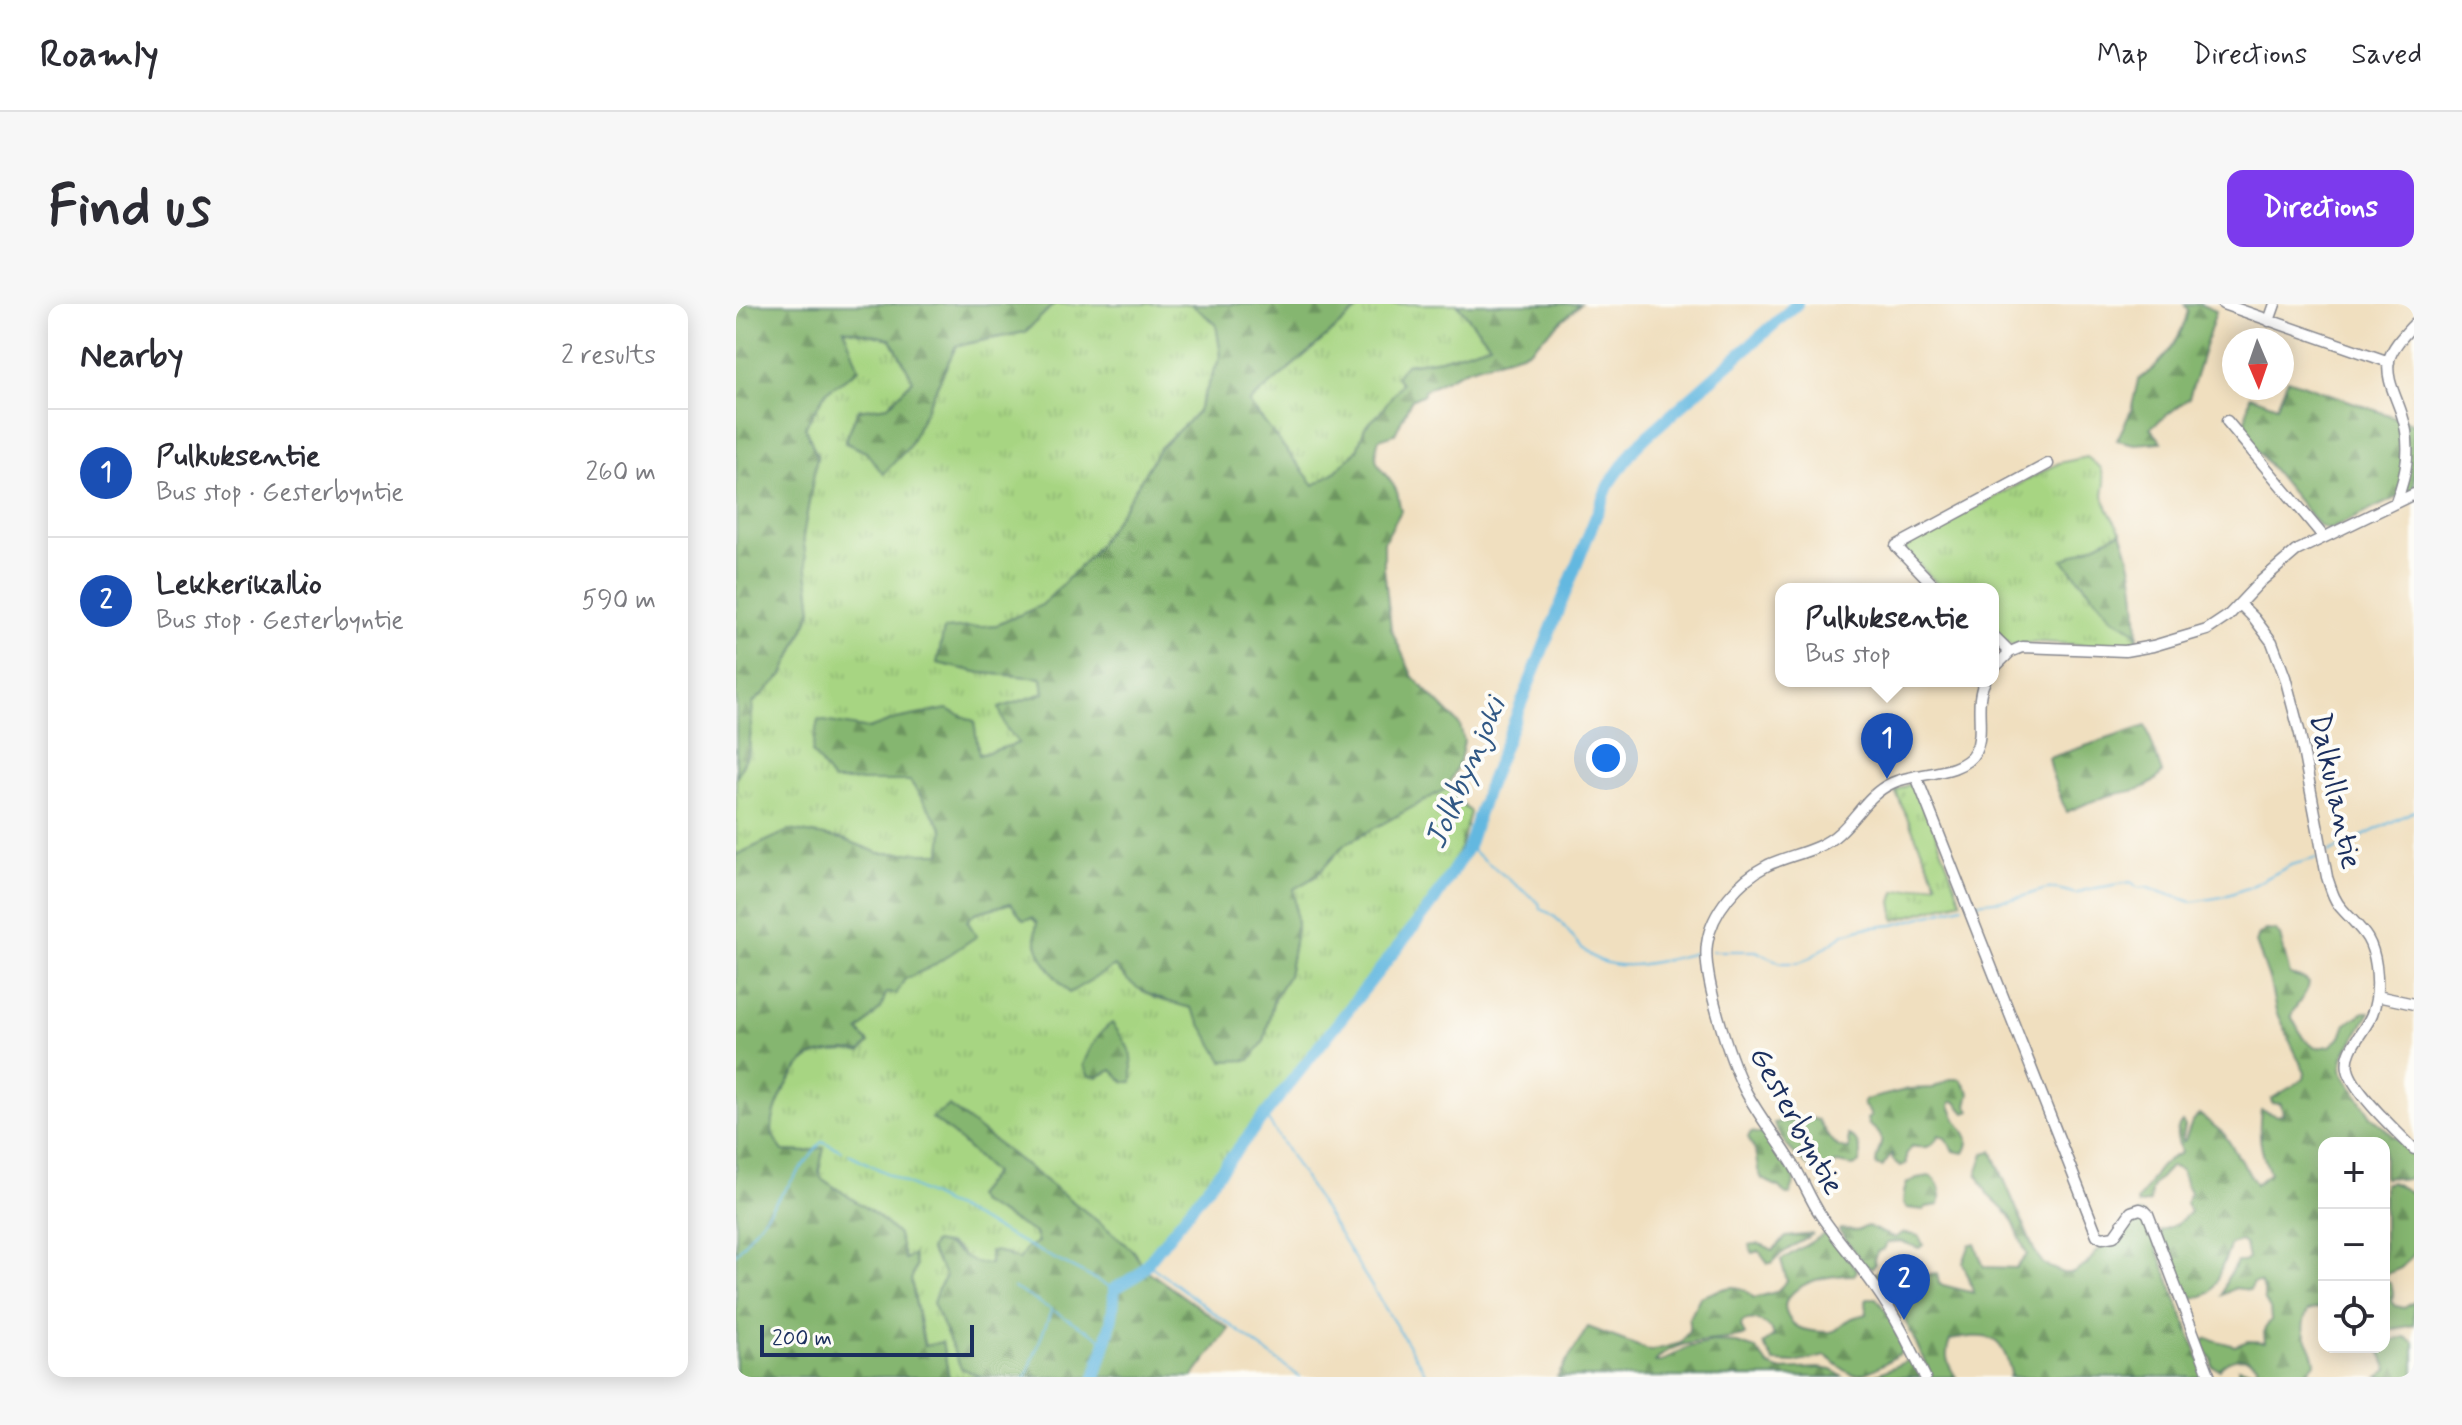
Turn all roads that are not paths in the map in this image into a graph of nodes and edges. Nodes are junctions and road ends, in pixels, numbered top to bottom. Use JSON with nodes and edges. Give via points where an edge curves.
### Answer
{"nodes":[{"id":1,"x":2223,"y":304,"type":"edge"},
{"id":2,"x":2275,"y":304,"type":"edge"},
{"id":3,"x":2269,"y":321,"type":"junction"},
{"id":4,"x":2414,"y":324,"type":"edge"},
{"id":5,"x":2389,"y":362,"type":"junction"},
{"id":6,"x":2227,"y":421,"type":"dead end"},
{"id":7,"x":2048,"y":464,"type":"dead end"},
{"id":8,"x":2414,"y":494,"type":"edge"},
{"id":9,"x":2396,"y":502,"type":"junction"},
{"id":10,"x":2323,"y":536,"type":"junction"},
{"id":11,"x":1931,"y":583,"type":"edge"},
{"id":12,"x":2240,"y":604,"type":"junction"},
{"id":13,"x":1999,"y":641,"type":"edge"},
{"id":14,"x":2010,"y":652,"type":"junction"},
{"id":15,"x":1999,"y":663,"type":"edge"},
{"id":16,"x":1983,"y":687,"type":"edge"},
{"id":17,"x":1916,"y":776,"type":"junction"},
{"id":18,"x":2377,"y":996,"type":"junction"},
{"id":19,"x":2414,"y":1004,"type":"edge"},
{"id":20,"x":2414,"y":1149,"type":"edge"},
{"id":21,"x":1925,"y":1377,"type":"edge"},
{"id":22,"x":2210,"y":1377,"type":"edge"}],
"edges":[{"from":1,"to":3,"type":"street"},
{"from":2,"to":3,"type":"street"},
{"from":3,"to":5,"type":"street"},
{"from":4,"to":5,"type":"street"},
{"from":5,"to":9,"type":"street","via":[[2408,450]]},
{"from":6,"to":10,"type":"street"},
{"from":7,"to":11,"type":"street","via":[[1896,546]]},
{"from":8,"to":9,"type":"street"},
{"from":9,"to":10,"type":"street"},
{"from":10,"to":12,"type":"street","via":[[2284,560]]},
{"from":12,"to":14,"type":"street","via":[[2207,630],[2153,646],[2100,651],[2031,645]]},
{"from":12,"to":18,"type":"street","name":"Dalkullantie","via":[[2264,630],[2279,659],[2300,734],[2327,877],[2337,902],[2369,939]]},
{"from":13,"to":14,"type":"street"},
{"from":14,"to":15,"type":"street"},
{"from":16,"to":17,"type":"street","name":"Gesterbyntie","via":[[1975,752],[1962,764]]},
{"from":17,"to":21,"type":"street","name":"Gesterbyntie","via":[[1880,789],[1825,843],[1750,876],[1710,929],[1706,954],[1723,1031],[1745,1090],[1818,1211],[1898,1322]]},
{"from":17,"to":22,"type":"street","via":[[2097,1235],[2114,1236],[2135,1210],[2148,1214]]},
{"from":18,"to":19,"type":"street"},
{"from":18,"to":20,"type":"street","name":"Dalkullantie","via":[[2348,1058],[2348,1071],[2377,1112]]}]}
